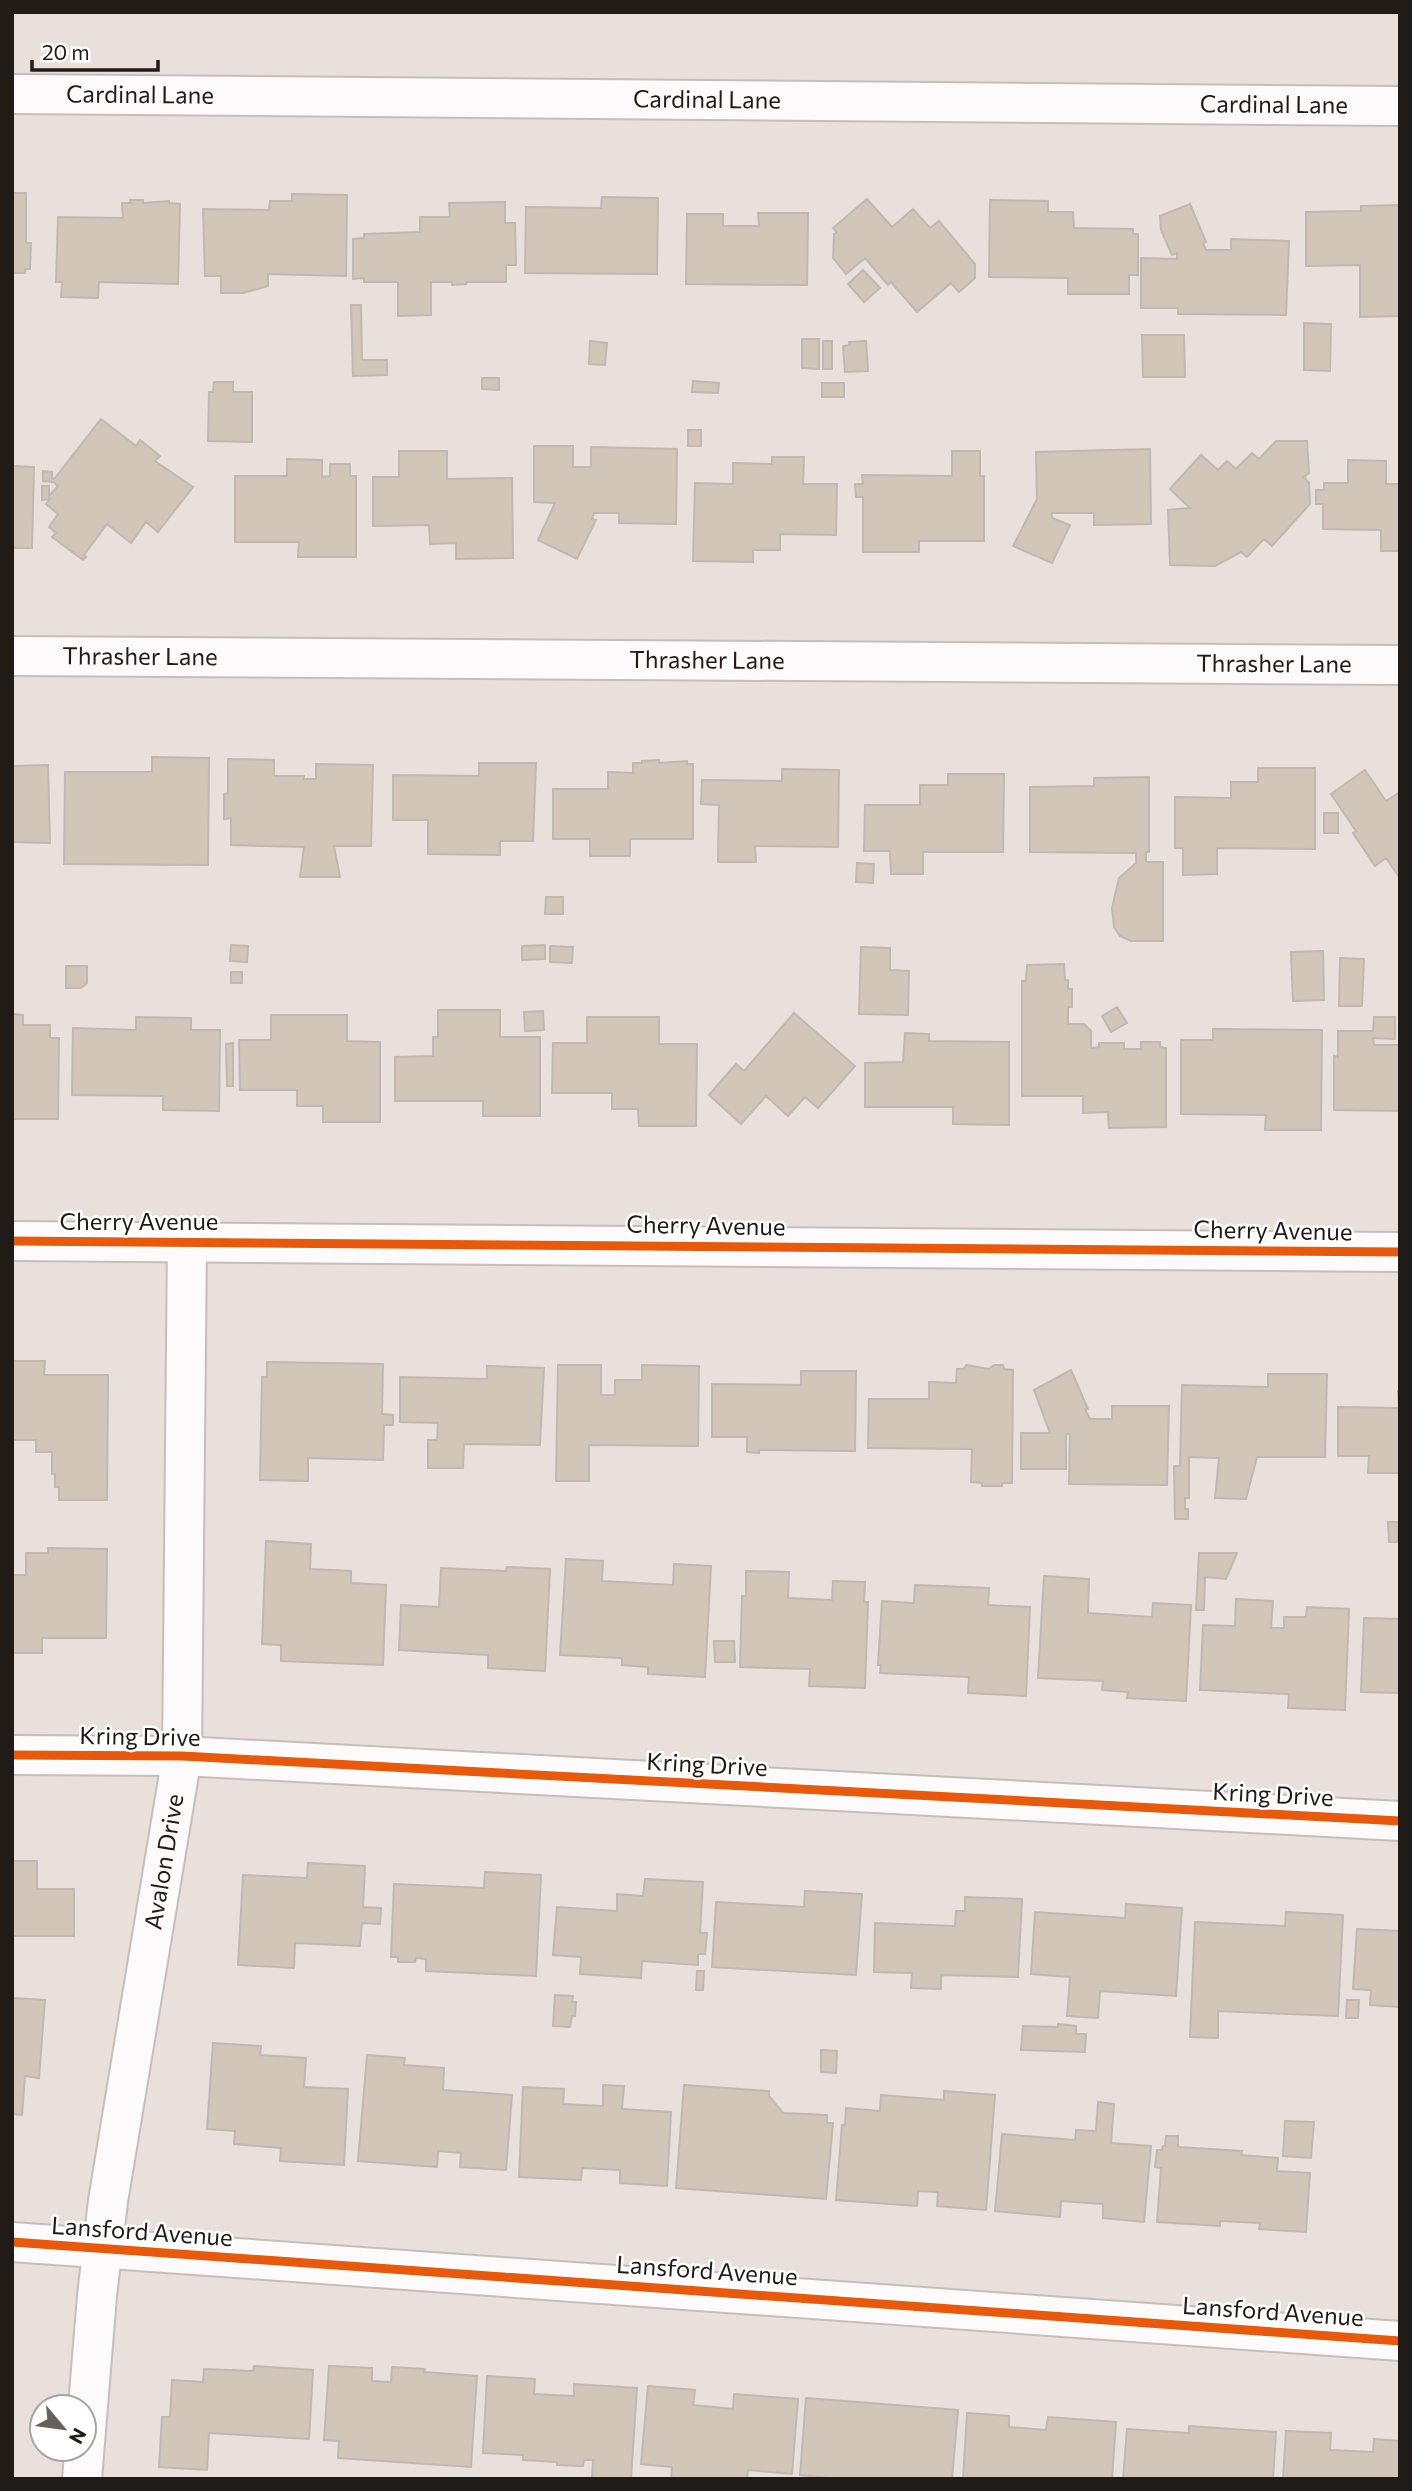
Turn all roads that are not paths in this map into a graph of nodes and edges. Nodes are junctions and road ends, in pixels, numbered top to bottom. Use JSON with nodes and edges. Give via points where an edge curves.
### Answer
{"nodes":[{"id":1,"x":12,"y":94,"type":"edge"},
{"id":2,"x":1400,"y":106,"type":"edge"},
{"id":3,"x":12,"y":656,"type":"edge"},
{"id":4,"x":1400,"y":665,"type":"edge"},
{"id":5,"x":12,"y":1241,"type":"edge"},
{"id":6,"x":187,"y":1241,"type":"junction"},
{"id":7,"x":1400,"y":1252,"type":"edge"},
{"id":8,"x":12,"y":1755,"type":"edge"},
{"id":9,"x":182,"y":1756,"type":"junction"},
{"id":10,"x":1400,"y":1821,"type":"edge"},
{"id":11,"x":12,"y":2242,"type":"edge"},
{"id":12,"x":102,"y":2248,"type":"junction"},
{"id":13,"x":1400,"y":2341,"type":"edge"},
{"id":14,"x":82,"y":2479,"type":"edge"}],
"edges":[{"from":1,"to":2,"type":"street","name":"Cardinal Lane"},
{"from":3,"to":4,"type":"street","name":"Thrasher Lane"},
{"from":5,"to":6,"type":"street","name":"Cherry Avenue"},
{"from":6,"to":7,"type":"street","name":"Cherry Avenue"},
{"from":6,"to":9,"type":"street","name":"Avalon Drive"},
{"from":8,"to":9,"type":"street","name":"Kring Drive"},
{"from":9,"to":10,"type":"street","name":"Kring Drive"},
{"from":9,"to":12,"type":"street","name":"Avalon Drive"},
{"from":11,"to":12,"type":"street","name":"Lansford Avenue"},
{"from":12,"to":13,"type":"street","name":"Lansford Avenue"},
{"from":12,"to":14,"type":"street","name":"Avalon Drive"}]}
